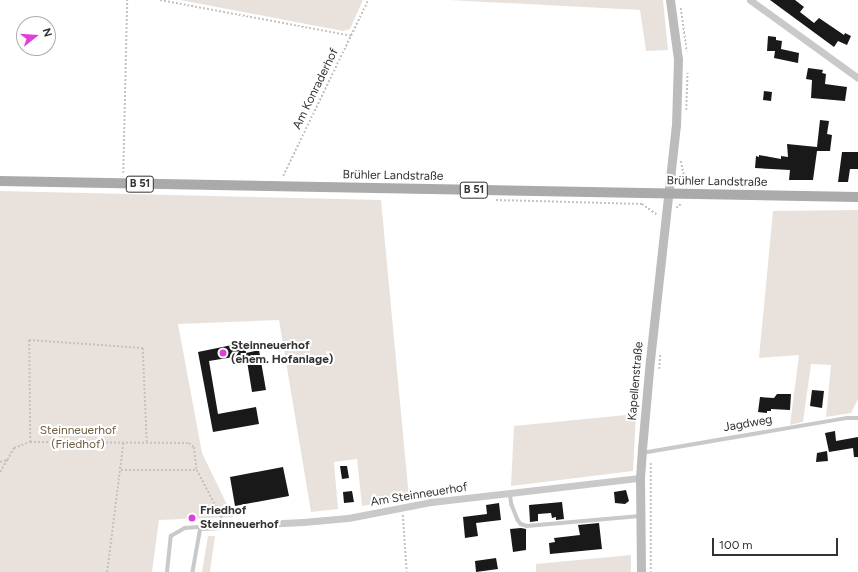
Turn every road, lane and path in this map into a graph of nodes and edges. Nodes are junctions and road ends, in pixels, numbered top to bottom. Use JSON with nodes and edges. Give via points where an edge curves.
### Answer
{"nodes":[{"id":1,"x":127,"y":0,"type":"edge"},
{"id":2,"x":160,"y":0,"type":"edge"},
{"id":3,"x":368,"y":0,"type":"edge"},
{"id":4,"x":670,"y":0,"type":"edge"},
{"id":5,"x":750,"y":0,"type":"edge"},
{"id":6,"x":352,"y":36,"type":"junction"},
{"id":7,"x":858,"y":78,"type":"edge"},
{"id":8,"x":0,"y":181,"type":"edge"},
{"id":9,"x":123,"y":183,"type":"junction"},
{"id":10,"x":281,"y":187,"type":"junction"},
{"id":11,"x":668,"y":194,"type":"junction"},
{"id":12,"x":858,"y":197,"type":"edge"},
{"id":13,"x":661,"y":349,"type":"dead end"},
{"id":14,"x":658,"y":373,"type":"dead end"},
{"id":15,"x":858,"y":418,"type":"edge"},
{"id":16,"x":30,"y":442,"type":"junction"},
{"id":17,"x":123,"y":442,"type":"junction"},
{"id":18,"x":147,"y":442,"type":"junction"},
{"id":19,"x":646,"y":452,"type":"junction"},
{"id":20,"x":7,"y":460,"type":"junction"},
{"id":21,"x":0,"y":462,"type":"edge"},
{"id":22,"x":121,"y":470,"type":"junction"},
{"id":23,"x":197,"y":470,"type":"junction"},
{"id":24,"x":0,"y":472,"type":"edge"},
{"id":25,"x":640,"y":478,"type":"junction"},
{"id":26,"x":510,"y":493,"type":"junction"},
{"id":27,"x":402,"y":507,"type":"junction"},
{"id":28,"x":641,"y":515,"type":"junction"},
{"id":29,"x":201,"y":527,"type":"junction"},
{"id":30,"x":227,"y":527,"type":"junction"},
{"id":31,"x":108,"y":572,"type":"edge"},
{"id":32,"x":167,"y":572,"type":"edge"},
{"id":33,"x":193,"y":572,"type":"edge"},
{"id":34,"x":407,"y":572,"type":"edge"},
{"id":35,"x":641,"y":572,"type":"edge"},
{"id":36,"x":651,"y":572,"type":"edge"}],
"edges":[{"from":1,"to":9,"type":"path"},
{"from":2,"to":6,"type":"path"},
{"from":3,"to":6,"type":"path","name":"Am Konraderhof"},
{"from":4,"to":11,"type":"main road","name":"Kapellenstraße","via":[[678,59],[676,126]]},
{"from":5,"to":7,"type":"street"},
{"from":6,"to":10,"type":"path","name":"Am Konraderhof","via":[[282,178]]},
{"from":8,"to":9,"type":"main road","name":"Brühler Landstraße","number":"B 51"},
{"from":9,"to":10,"type":"main road","name":"Brühler Landstraße","number":"B 51"},
{"from":10,"to":11,"type":"main road","name":"Brühler Landstraße","number":"B 51"},
{"from":11,"to":12,"type":"main road","name":"Brühler Landstraße","number":"B 51"},
{"from":11,"to":19,"type":"main road","name":"Kapellenstraße","via":[[650,360]]},
{"from":13,"to":14,"type":"path"},
{"from":15,"to":19,"type":"lane","name":"Jagdweg"},
{"from":16,"to":17,"type":"path"},
{"from":16,"to":18,"type":"path","via":[[29,340],[143,348]]},
{"from":16,"to":20,"type":"path","via":[[14,448]]},
{"from":17,"to":18,"type":"path"},
{"from":17,"to":22,"type":"path"},
{"from":18,"to":23,"type":"path","via":[[189,443],[194,448]]},
{"from":19,"to":25,"type":"main road","name":"Kapellenstraße"},
{"from":19,"to":36,"type":"path"},
{"from":20,"to":21,"type":"path"},
{"from":20,"to":24,"type":"path"},
{"from":22,"to":23,"type":"path"},
{"from":22,"to":31,"type":"path"},
{"from":23,"to":30,"type":"path"},
{"from":25,"to":26,"type":"street","name":"Am Steinneuerhof"},
{"from":25,"to":28,"type":"main road","name":"Kapellenstraße"},
{"from":26,"to":27,"type":"street","name":"Am Steinneuerhof"},
{"from":26,"to":28,"type":"lane","via":[[518,520],[527,526]]},
{"from":27,"to":30,"type":"street","name":"Am Steinneuerhof","via":[[348,518]]},
{"from":27,"to":34,"type":"path"},
{"from":28,"to":35,"type":"main road","name":"Kapellenstraße"},
{"from":29,"to":30,"type":"street","name":"Am Steinneuerhof"},
{"from":29,"to":32,"type":"lane","via":[[185,528],[171,536]]},
{"from":29,"to":33,"type":"lane"}]}
